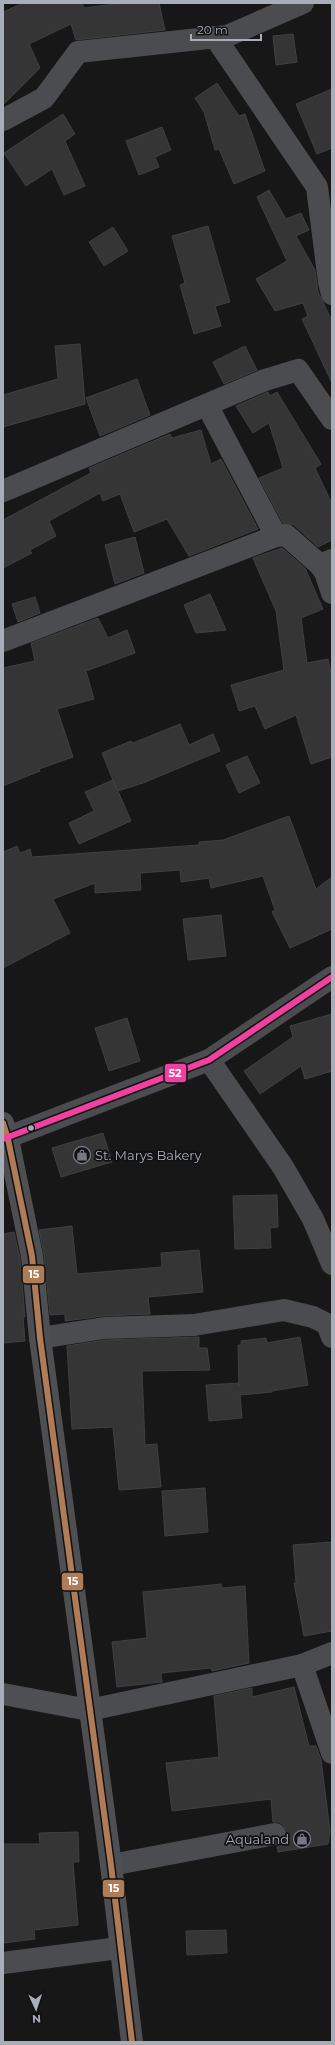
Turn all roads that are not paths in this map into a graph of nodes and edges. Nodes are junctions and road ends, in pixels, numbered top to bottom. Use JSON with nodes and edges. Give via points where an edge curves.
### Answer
{"nodes":[{"id":1,"x":303,"y":3,"type":"edge"},
{"id":2,"x":215,"y":37,"type":"junction"},
{"id":3,"x":3,"y":120,"type":"edge"},
{"id":4,"x":332,"y":294,"type":"edge"},
{"id":5,"x":207,"y":405,"type":"junction"},
{"id":6,"x":332,"y":419,"type":"edge"},
{"id":7,"x":3,"y":491,"type":"edge"},
{"id":8,"x":276,"y":536,"type":"junction"},
{"id":9,"x":326,"y":562,"type":"edge"},
{"id":10,"x":332,"y":593,"type":"edge"},
{"id":11,"x":3,"y":641,"type":"edge"},
{"id":12,"x":332,"y":977,"type":"edge"},
{"id":13,"x":208,"y":1060,"type":"junction"},
{"id":14,"x":5,"y":1134,"type":"edge"},
{"id":15,"x":332,"y":1264,"type":"edge"},
{"id":16,"x":332,"y":1337,"type":"edge"},
{"id":17,"x":40,"y":1338,"type":"junction"},
{"id":18,"x":332,"y":1653,"type":"edge"},
{"id":19,"x":302,"y":1665,"type":"junction"},
{"id":20,"x":3,"y":1694,"type":"edge"},
{"id":21,"x":89,"y":1710,"type":"junction"},
{"id":22,"x":332,"y":1753,"type":"edge"},
{"id":23,"x":275,"y":1834,"type":"dead end"},
{"id":24,"x":111,"y":1865,"type":"junction"},
{"id":25,"x":119,"y":1948,"type":"junction"},
{"id":26,"x":3,"y":1963,"type":"edge"},
{"id":27,"x":132,"y":2042,"type":"edge"}],
"edges":[{"from":1,"to":2,"type":"street","via":[[227,36]]},
{"from":2,"to":3,"type":"street","via":[[78,52],[44,98]]},
{"from":2,"to":4,"type":"street","via":[[317,188]]},
{"from":5,"to":6,"type":"street","via":[[265,380],[298,370]]},
{"from":5,"to":7,"type":"street"},
{"from":5,"to":8,"type":"street"},
{"from":8,"to":9,"type":"street","via":[[286,534]]},
{"from":8,"to":11,"type":"street"},
{"from":9,"to":10,"type":"street","via":[[325,572]]},
{"from":12,"to":13,"type":"street"},
{"from":13,"to":14,"type":"street"},
{"from":13,"to":15,"type":"street","via":[[283,1167],[312,1219]]},
{"from":14,"to":17,"type":"main road","via":[[32,1256]]},
{"from":16,"to":17,"type":"street","via":[[327,1324],[313,1317],[284,1310],[194,1325],[104,1328]]},
{"from":17,"to":21,"type":"main road"},
{"from":18,"to":19,"type":"street"},
{"from":19,"to":21,"type":"street"},
{"from":19,"to":22,"type":"street"},
{"from":20,"to":21,"type":"main road"},
{"from":21,"to":24,"type":"main road"},
{"from":23,"to":24,"type":"street"},
{"from":24,"to":25,"type":"main road"},
{"from":25,"to":26,"type":"street"},
{"from":25,"to":27,"type":"main road"}]}
